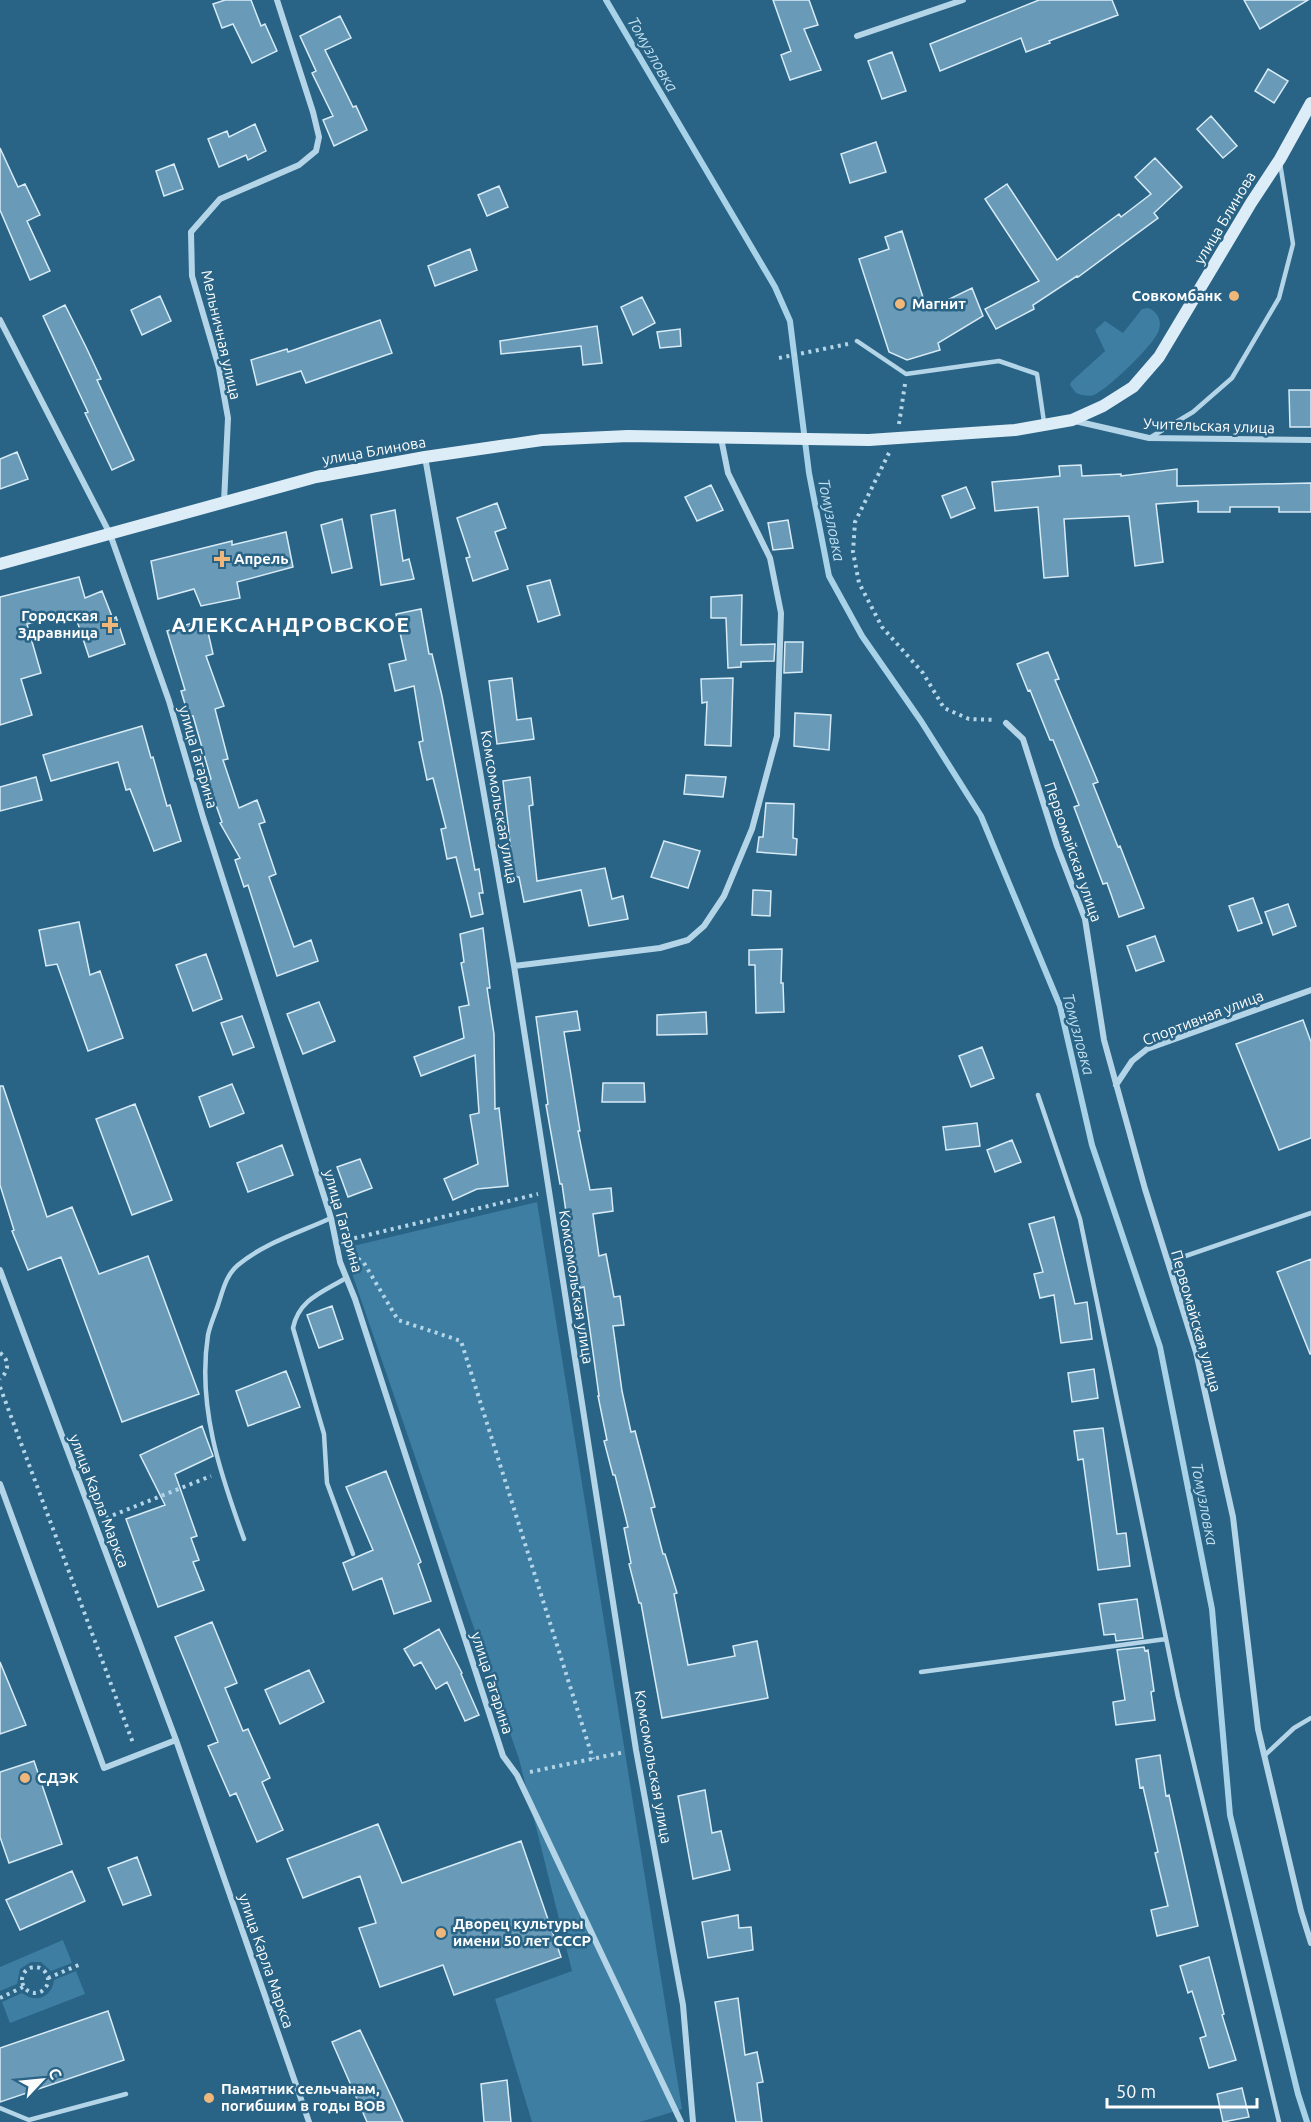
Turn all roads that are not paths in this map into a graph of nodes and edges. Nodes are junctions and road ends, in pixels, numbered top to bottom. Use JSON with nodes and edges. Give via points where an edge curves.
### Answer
{"nodes":[{"id":1,"x":277,"y":0,"type":"edge"},
{"id":2,"x":963,"y":0,"type":"edge"},
{"id":3,"x":857,"y":36,"type":"dead end"},
{"id":4,"x":1311,"y":103,"type":"edge"},
{"id":5,"x":1280,"y":159,"type":"junction"},
{"id":6,"x":0,"y":320,"type":"edge"},
{"id":7,"x":857,"y":341,"type":"dead end"},
{"id":8,"x":1072,"y":420,"type":"junction"},
{"id":9,"x":1044,"y":425,"type":"junction"},
{"id":10,"x":721,"y":438,"type":"junction"},
{"id":11,"x":1149,"y":438,"type":"junction"},
{"id":12,"x":1311,"y":441,"type":"edge"},
{"id":13,"x":425,"y":457,"type":"junction"},
{"id":14,"x":224,"y":502,"type":"junction"},
{"id":15,"x":110,"y":534,"type":"junction"},
{"id":16,"x":0,"y":564,"type":"edge"},
{"id":17,"x":1006,"y":723,"type":"road end"},
{"id":18,"x":514,"y":966,"type":"junction"},
{"id":19,"x":1311,"y":990,"type":"edge"},
{"id":20,"x":1116,"y":1085,"type":"junction"},
{"id":21,"x":1038,"y":1095,"type":"dead end"},
{"id":22,"x":1311,"y":1213,"type":"edge"},
{"id":23,"x":331,"y":1218,"type":"junction"},
{"id":24,"x":1168,"y":1262,"type":"junction"},
{"id":25,"x":0,"y":1270,"type":"edge"},
{"id":26,"x":346,"y":1278,"type":"junction"},
{"id":27,"x":0,"y":1484,"type":"edge"},
{"id":28,"x":244,"y":1539,"type":"dead end"},
{"id":29,"x":353,"y":1554,"type":"dead end"},
{"id":30,"x":1166,"y":1639,"type":"junction"},
{"id":31,"x":921,"y":1672,"type":"dead end"},
{"id":32,"x":1311,"y":1719,"type":"edge"},
{"id":33,"x":176,"y":1740,"type":"junction"},
{"id":34,"x":1264,"y":1755,"type":"junction"},
{"id":35,"x":1311,"y":1943,"type":"edge"},
{"id":36,"x":126,"y":2094,"type":"dead end"},
{"id":37,"x":0,"y":2108,"type":"edge"},
{"id":38,"x":309,"y":2122,"type":"edge"},
{"id":39,"x":681,"y":2122,"type":"edge"},
{"id":40,"x":693,"y":2122,"type":"edge"},
{"id":41,"x":1279,"y":2122,"type":"edge"}],
"edges":[{"from":1,"to":14,"type":"street","name":"Мельничная улица","via":[[313,112],[319,137],[316,151],[299,165],[220,200],[191,232],[192,276],[219,368],[228,418]]},
{"from":2,"to":3,"type":"street"},
{"from":4,"to":5,"type":"main road","name":"улица Блинова"},
{"from":5,"to":8,"type":"main road","name":"улица Блинова","via":[[1159,357],[1133,387]]},
{"from":5,"to":11,"type":"lane","via":[[1293,244],[1279,298],[1232,378],[1193,412]]},
{"from":6,"to":15,"type":"street","name":"улица Гагарина"},
{"from":7,"to":9,"type":"lane","via":[[906,374],[999,361],[1037,374]]},
{"from":8,"to":9,"type":"main road","name":"улица Блинова"},
{"from":8,"to":11,"type":"street","name":"Учительская улица"},
{"from":9,"to":10,"type":"main road","name":"улица Блинова","via":[[869,440]]},
{"from":10,"to":13,"type":"main road","name":"улица Блинова","via":[[628,436],[542,440]]},
{"from":10,"to":18,"type":"street","via":[[728,473],[770,558],[781,614],[777,736],[752,829],[724,896],[704,926],[688,940],[660,948]]},
{"from":11,"to":12,"type":"street","name":"Учительская улица"},
{"from":13,"to":14,"type":"main road","name":"улица Блинова","via":[[316,477]]},
{"from":13,"to":18,"type":"street","name":"Комсомольская улица"},
{"from":14,"to":15,"type":"main road","name":"улица Блинова"},
{"from":15,"to":16,"type":"main road","name":"улица Блинова"},
{"from":15,"to":23,"type":"street","name":"улица Гагарина","via":[[169,701],[202,817]]},
{"from":17,"to":20,"type":"street","name":"Первомайская улица","via":[[1023,739],[1085,919],[1104,1040]]},
{"from":18,"to":40,"type":"street","name":"Комсомольская улица","via":[[636,1750],[683,2005]]},
{"from":19,"to":20,"type":"street","name":"Спортивная улица","via":[[1147,1049],[1132,1061]]},
{"from":20,"to":24,"type":"street","name":"Первомайская улица"},
{"from":21,"to":30,"type":"lane","via":[[1080,1219]]},
{"from":22,"to":24,"type":"lane"},
{"from":23,"to":26,"type":"street","name":"улица Гагарина"},
{"from":23,"to":28,"type":"lane","via":[[259,1251],[238,1265],[228,1275],[208,1333],[206,1401],[221,1472]]},
{"from":24,"to":34,"type":"street","name":"Первомайская улица","via":[[1196,1352],[1233,1517]]},
{"from":25,"to":33,"type":"street","name":"улица Карла Маркса"},
{"from":26,"to":29,"type":"lane","via":[[305,1303],[295,1315],[293,1328],[324,1434],[327,1483]]},
{"from":26,"to":39,"type":"street","name":"улица Гагарина","via":[[503,1756],[517,1775]]},
{"from":27,"to":33,"type":"street","via":[[104,1768]]},
{"from":30,"to":31,"type":"lane"},
{"from":30,"to":41,"type":"lane"},
{"from":32,"to":34,"type":"lane","via":[[1294,1728]]},
{"from":33,"to":38,"type":"street","name":"улица Карла Маркса"},
{"from":34,"to":35,"type":"street","name":"Первомайская улица"},
{"from":36,"to":37,"type":"lane","via":[[29,2120]]}]}
